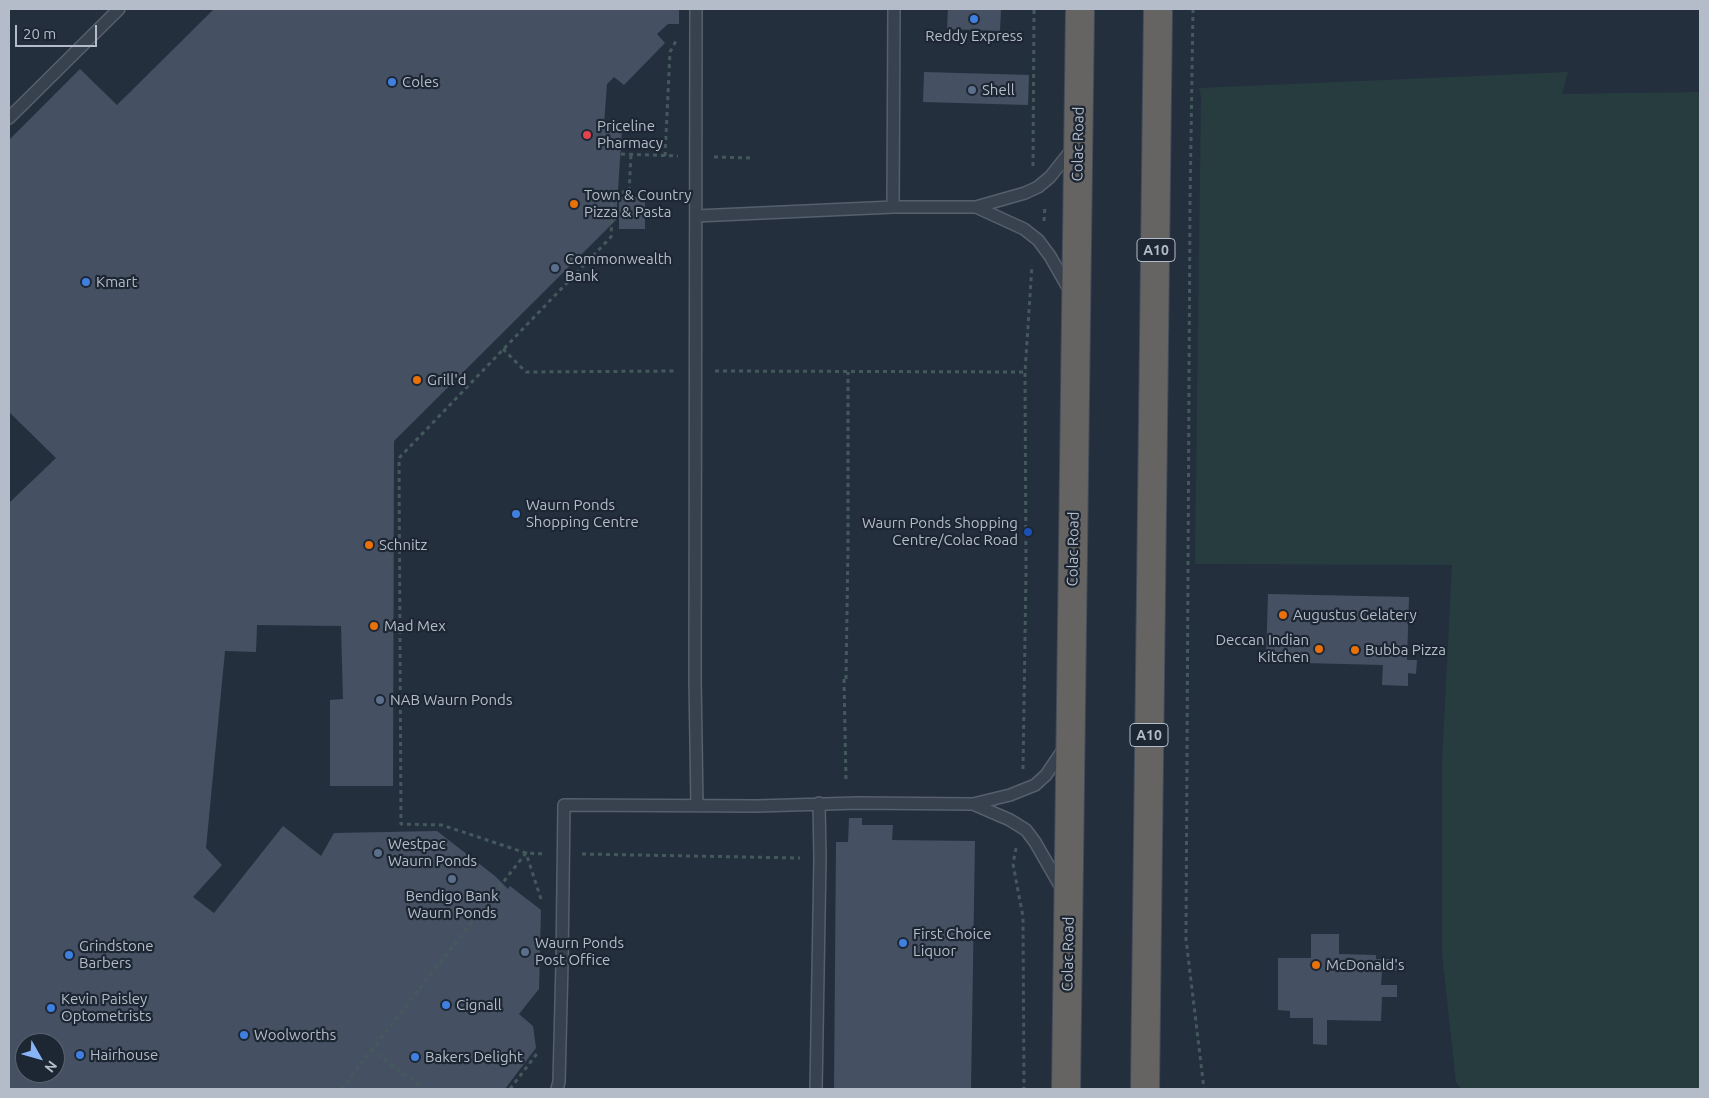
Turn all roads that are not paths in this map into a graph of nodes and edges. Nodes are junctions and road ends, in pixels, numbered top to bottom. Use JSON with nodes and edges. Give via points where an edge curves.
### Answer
{"nodes":[{"id":1,"x":119,"y":9,"type":"edge"},
{"id":2,"x":696,"y":9,"type":"edge"},
{"id":3,"x":894,"y":9,"type":"edge"},
{"id":4,"x":1080,"y":9,"type":"edge"},
{"id":5,"x":1158,"y":9,"type":"edge"},
{"id":6,"x":9,"y":118,"type":"edge"},
{"id":7,"x":1078,"y":141,"type":"junction"},
{"id":8,"x":893,"y":207,"type":"junction"},
{"id":9,"x":976,"y":207,"type":"junction"},
{"id":10,"x":696,"y":216,"type":"junction"},
{"id":11,"x":1078,"y":306,"type":"junction"},
{"id":12,"x":1070,"y":740,"type":"junction"},
{"id":13,"x":819,"y":803,"type":"junction"},
{"id":14,"x":973,"y":804,"type":"junction"},
{"id":15,"x":697,"y":806,"type":"junction"},
{"id":16,"x":1069,"y":900,"type":"junction"},
{"id":17,"x":558,"y":1089,"type":"edge"},
{"id":18,"x":816,"y":1089,"type":"edge"},
{"id":19,"x":1066,"y":1089,"type":"edge"},
{"id":20,"x":1145,"y":1089,"type":"edge"}],
"edges":[{"from":1,"to":6,"type":"lane"},
{"from":2,"to":10,"type":"lane"},
{"from":3,"to":8,"type":"lane"},
{"from":4,"to":7,"type":"highway","name":"Colac Road"},
{"from":5,"to":20,"type":"highway","number":"A10"},
{"from":7,"to":9,"type":"lane","via":[[1038,187]]},
{"from":7,"to":11,"type":"highway","name":"Colac Road"},
{"from":8,"to":9,"type":"lane"},
{"from":8,"to":10,"type":"lane"},
{"from":9,"to":11,"type":"lane","via":[[1024,229],[1038,240]]},
{"from":10,"to":15,"type":"lane"},
{"from":11,"to":12,"type":"highway","name":"Colac Road"},
{"from":12,"to":14,"type":"lane","via":[[1035,785]]},
{"from":12,"to":16,"type":"highway","name":"Colac Road"},
{"from":13,"to":14,"type":"lane"},
{"from":13,"to":15,"type":"lane"},
{"from":13,"to":18,"type":"lane"},
{"from":14,"to":16,"type":"lane","via":[[1026,830]]},
{"from":15,"to":17,"type":"lane","via":[[564,805]]},
{"from":16,"to":19,"type":"highway","name":"Colac Road"}]}
